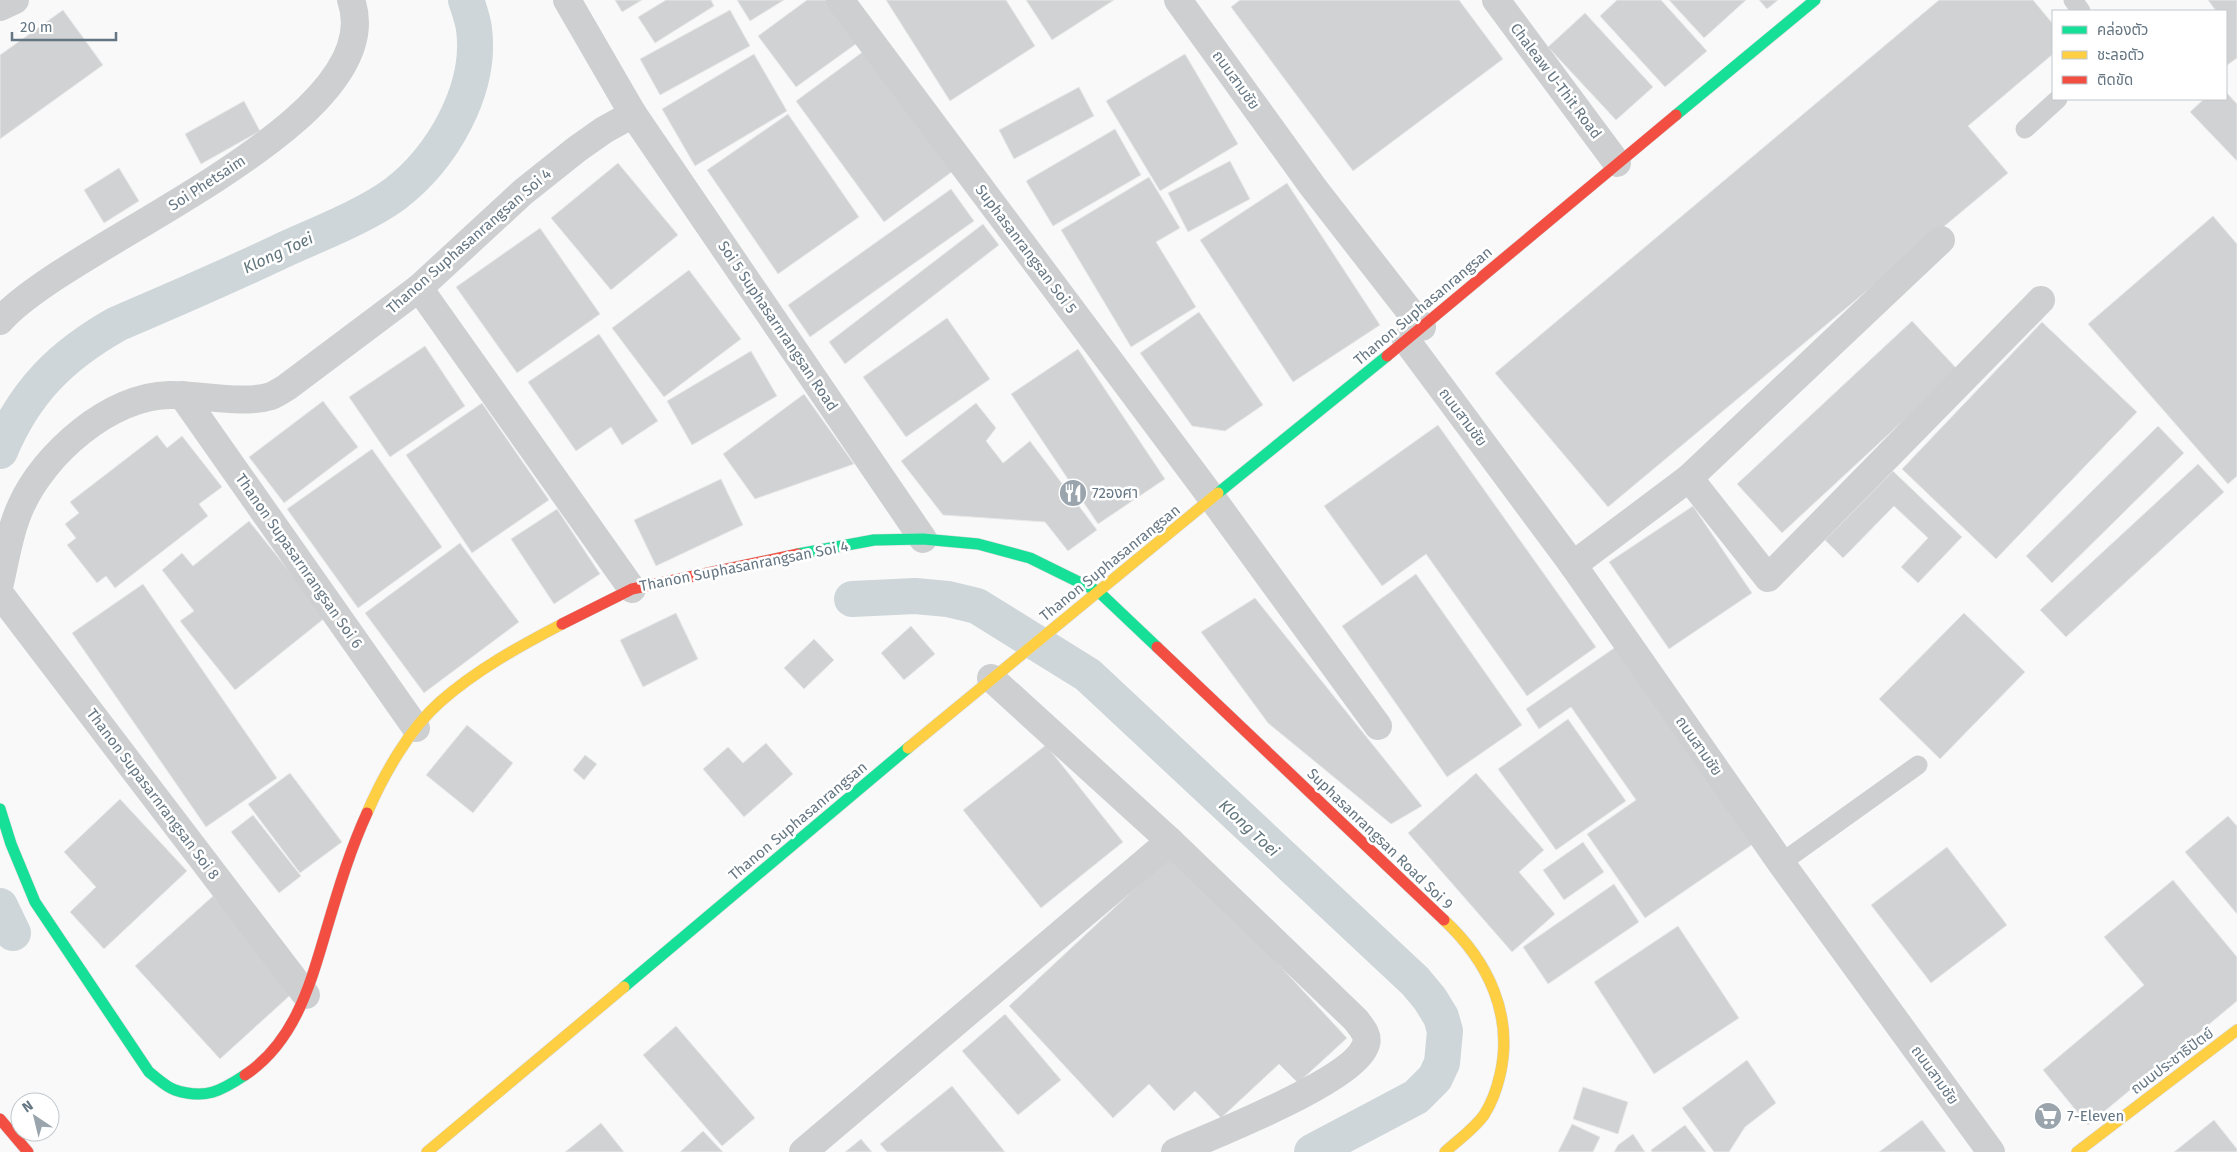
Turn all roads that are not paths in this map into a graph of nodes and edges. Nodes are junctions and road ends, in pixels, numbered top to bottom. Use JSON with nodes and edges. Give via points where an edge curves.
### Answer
{"nodes":[{"id":1,"x":15,"y":0,"type":"edge"},
{"id":2,"x":351,"y":0,"type":"edge"},
{"id":3,"x":567,"y":0,"type":"edge"},
{"id":4,"x":840,"y":0,"type":"edge"},
{"id":5,"x":1178,"y":0,"type":"edge"},
{"id":6,"x":1496,"y":0,"type":"edge"},
{"id":7,"x":1815,"y":0,"type":"edge"},
{"id":8,"x":0,"y":8,"type":"edge"},
{"id":9,"x":2057,"y":100,"type":"edge"},
{"id":10,"x":633,"y":114,"type":"junction"},
{"id":11,"x":2025,"y":129,"type":"dead end"},
{"id":12,"x":1617,"y":163,"type":"junction"},
{"id":13,"x":1941,"y":240,"type":"dead end"},
{"id":14,"x":419,"y":288,"type":"junction"},
{"id":15,"x":2042,"y":300,"type":"dead end"},
{"id":16,"x":0,"y":321,"type":"edge"},
{"id":17,"x":1414,"y":333,"type":"junction"},
{"id":18,"x":182,"y":395,"type":"junction"},
{"id":19,"x":1689,"y":478,"type":"junction"},
{"id":20,"x":1212,"y":498,"type":"junction"},
{"id":21,"x":923,"y":539,"type":"junction"},
{"id":22,"x":1573,"y":564,"type":"junction"},
{"id":23,"x":0,"y":583,"type":"edge"},
{"id":24,"x":632,"y":589,"type":"junction"},
{"id":25,"x":1099,"y":592,"type":"junction"},
{"id":26,"x":0,"y":594,"type":"edge"},
{"id":27,"x":991,"y":678,"type":"junction"},
{"id":28,"x":1378,"y":726,"type":"dead end"},
{"id":29,"x":416,"y":728,"type":"junction"},
{"id":30,"x":1918,"y":764,"type":"dead end"},
{"id":31,"x":0,"y":809,"type":"edge"},
{"id":32,"x":1170,"y":842,"type":"junction"},
{"id":33,"x":1780,"y":863,"type":"junction"},
{"id":34,"x":306,"y":995,"type":"junction"},
{"id":35,"x":2237,"y":1030,"type":"edge"},
{"id":36,"x":0,"y":1119,"type":"edge"},
{"id":37,"x":28,"y":1152,"type":"edge"},
{"id":38,"x":427,"y":1152,"type":"edge"},
{"id":39,"x":803,"y":1152,"type":"edge"},
{"id":40,"x":1175,"y":1152,"type":"edge"},
{"id":41,"x":1445,"y":1152,"type":"edge"},
{"id":42,"x":1991,"y":1152,"type":"edge"},
{"id":43,"x":2077,"y":1152,"type":"edge"}],
"edges":[{"from":1,"to":8,"type":"street"},
{"from":2,"to":16,"type":"street","name":"Soi Phetsaim","via":[[356,21],[349,56],[327,89],[296,120],[255,152],[174,205],[32,292]]},
{"from":3,"to":10,"type":"street","name":"Soi 5 Suphasarnrangsan Road"},
{"from":4,"to":20,"type":"street","name":"Suphasanrangsan Soi 5"},
{"from":5,"to":17,"type":"street","name":"ถนนสามชัย"},
{"from":6,"to":12,"type":"street","name":"Chaleaw U-Thit Road"},
{"from":7,"to":12,"type":"street","name":"Thanon Suphasanrangsan"},
{"from":9,"to":11,"type":"lane"},
{"from":10,"to":14,"type":"street","name":"Thanon Suphasanrangsan Soi 4","via":[[583,144],[523,192]]},
{"from":10,"to":21,"type":"street","name":"Soi 5 Suphasarnrangsan Road"},
{"from":12,"to":17,"type":"street","name":"Thanon Suphasanrangsan"},
{"from":13,"to":19,"type":"street"},
{"from":14,"to":18,"type":"street","name":"Thanon Suphasanrangsan Soi 4","via":[[271,396],[256,399]]},
{"from":14,"to":24,"type":"street"},
{"from":15,"to":19,"type":"street","via":[[1768,578]]},
{"from":17,"to":20,"type":"street","name":"Thanon Suphasanrangsan"},
{"from":17,"to":22,"type":"street","name":"ถนนสามชัย"},
{"from":18,"to":23,"type":"street","name":"Thanon Suphasanrangsan Soi 4","via":[[146,398],[124,404],[76,437],[54,458],[35,481],[21,507]]},
{"from":18,"to":29,"type":"street","name":"Thanon Supasarnrangsan Soi 6"},
{"from":19,"to":22,"type":"street"},
{"from":20,"to":25,"type":"street","name":"Thanon Suphasanrangsan"},
{"from":20,"to":28,"type":"street","name":"Suphasanrangsan Soi 5"},
{"from":21,"to":24,"type":"street","name":"Thanon Suphasanrangsan Soi 4","via":[[874,540],[826,548]]},
{"from":21,"to":25,"type":"street","name":"Thanon Suphasanrangsan Soi 4","via":[[978,544],[1030,558]]},
{"from":22,"to":33,"type":"street","name":"ถนนสามชัย"},
{"from":24,"to":29,"type":"street","name":"Thanon Suphasanrangsan Soi 4","via":[[560,624],[495,662],[440,703]]},
{"from":25,"to":27,"type":"street","name":"Thanon Suphasanrangsan"},
{"from":25,"to":41,"type":"street","name":"Suphasanrangsan Road Soi 9","via":[[1464,940],[1479,958],[1491,981],[1504,1023],[1503,1070],[1482,1117]]},
{"from":26,"to":34,"type":"street","name":"Thanon Supasarnrangsan Soi 8"},
{"from":27,"to":32,"type":"street"},
{"from":27,"to":38,"type":"street","name":"Thanon Suphasanrangsan"},
{"from":29,"to":34,"type":"street","name":"Thanon Suphasanrangsan Soi 4","via":[[377,790],[351,849]]},
{"from":30,"to":33,"type":"lane"},
{"from":31,"to":34,"type":"street","name":"Thanon Suphasanrangsan Soi 4","via":[[35,902],[149,1072],[163,1084],[174,1090],[205,1095],[222,1090],[251,1071],[278,1044]]},
{"from":32,"to":39,"type":"street"},
{"from":32,"to":40,"type":"street","via":[[1356,1020],[1365,1032],[1367,1042],[1362,1053],[1342,1071],[1283,1104]]},
{"from":33,"to":42,"type":"street","name":"ถนนสามชัย"},
{"from":35,"to":43,"type":"street","name":"ถนนประชาธิปัตย์"},
{"from":36,"to":37,"type":"street"}]}
